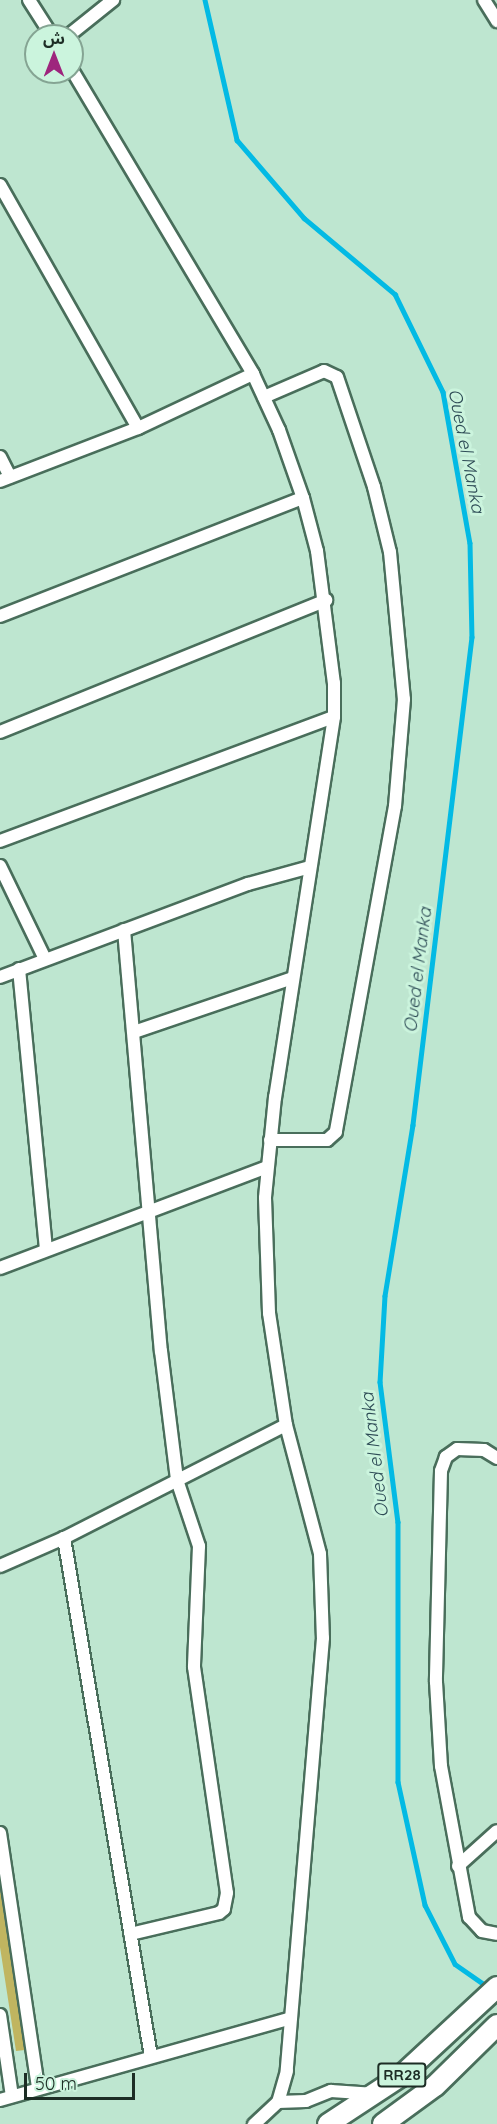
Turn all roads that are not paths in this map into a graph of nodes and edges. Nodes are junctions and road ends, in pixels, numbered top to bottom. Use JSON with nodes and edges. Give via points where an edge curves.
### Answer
{"nodes":[{"id":1,"x":29,"y":0,"type":"edge"},
{"id":2,"x":113,"y":0,"type":"edge"},
{"id":3,"x":484,"y":0,"type":"edge"},
{"id":4,"x":497,"y":21,"type":"edge"},
{"id":5,"x":44,"y":24,"type":"edge"},
{"id":6,"x":83,"y":24,"type":"edge"},
{"id":7,"x":80,"y":84,"type":"edge"},
{"id":8,"x":0,"y":185,"type":"edge"},
{"id":9,"x":254,"y":374,"type":"junction"},
{"id":10,"x":264,"y":397,"type":"junction"},
{"id":11,"x":138,"y":428,"type":"junction"},
{"id":12,"x":0,"y":457,"type":"edge"},
{"id":13,"x":5,"y":479,"type":"edge"},
{"id":14,"x":303,"y":498,"type":"junction"},
{"id":15,"x":326,"y":600,"type":"junction"},
{"id":16,"x":0,"y":616,"type":"edge"},
{"id":17,"x":334,"y":717,"type":"junction"},
{"id":18,"x":0,"y":732,"type":"edge"},
{"id":19,"x":0,"y":841,"type":"edge"},
{"id":20,"x":0,"y":866,"type":"edge"},
{"id":21,"x":310,"y":867,"type":"junction"},
{"id":22,"x":124,"y":930,"type":"junction"},
{"id":23,"x":45,"y":959,"type":"junction"},
{"id":24,"x":19,"y":969,"type":"junction"},
{"id":25,"x":0,"y":976,"type":"edge"},
{"id":26,"x":293,"y":978,"type":"junction"},
{"id":27,"x":134,"y":1032,"type":"junction"},
{"id":28,"x":270,"y":1140,"type":"junction"},
{"id":29,"x":267,"y":1167,"type":"junction"},
{"id":30,"x":149,"y":1212,"type":"junction"},
{"id":31,"x":46,"y":1250,"type":"junction"},
{"id":32,"x":0,"y":1268,"type":"edge"},
{"id":33,"x":286,"y":1425,"type":"junction"},
{"id":34,"x":497,"y":1458,"type":"edge"},
{"id":35,"x":177,"y":1480,"type":"junction"},
{"id":36,"x":64,"y":1538,"type":"junction"},
{"id":37,"x":0,"y":1566,"type":"edge"},
{"id":38,"x":497,"y":1831,"type":"edge"},
{"id":39,"x":0,"y":1833,"type":"edge"},
{"id":40,"x":458,"y":1866,"type":"junction"},
{"id":41,"x":130,"y":1934,"type":"junction"},
{"id":42,"x":497,"y":1934,"type":"edge"},
{"id":43,"x":497,"y":1987,"type":"edge"},
{"id":44,"x":0,"y":2015,"type":"edge"},
{"id":45,"x":291,"y":2018,"type":"junction"},
{"id":46,"x":492,"y":2030,"type":"edge"},
{"id":47,"x":151,"y":2057,"type":"junction"},
{"id":48,"x":38,"y":2087,"type":"junction"},
{"id":49,"x":376,"y":2095,"type":"junction"},
{"id":50,"x":6,"y":2098,"type":"edge"},
{"id":51,"x":278,"y":2102,"type":"junction"},
{"id":52,"x":254,"y":2124,"type":"edge"},
{"id":53,"x":328,"y":2124,"type":"edge"},
{"id":54,"x":383,"y":2124,"type":"edge"}],
"edges":[{"from":1,"to":5,"type":"street"},
{"from":2,"to":6,"type":"street"},
{"from":3,"to":4,"type":"street"},
{"from":7,"to":9,"type":"street"},
{"from":8,"to":11,"type":"street"},
{"from":9,"to":10,"type":"street"},
{"from":9,"to":11,"type":"street"},
{"from":10,"to":14,"type":"street"},
{"from":10,"to":28,"type":"street","via":[[324,371],[338,377],[386,533],[400,623],[404,699],[395,806],[337,1128],[327,1140]]},
{"from":11,"to":13,"type":"street"},
{"from":12,"to":13,"type":"street"},
{"from":14,"to":15,"type":"street"},
{"from":14,"to":16,"type":"street"},
{"from":15,"to":17,"type":"street"},
{"from":15,"to":18,"type":"street"},
{"from":17,"to":19,"type":"street"},
{"from":17,"to":21,"type":"street"},
{"from":20,"to":23,"type":"street"},
{"from":21,"to":22,"type":"street","via":[[248,884]]},
{"from":21,"to":26,"type":"street"},
{"from":22,"to":23,"type":"street"},
{"from":22,"to":27,"type":"street"},
{"from":23,"to":24,"type":"street"},
{"from":24,"to":25,"type":"street"},
{"from":24,"to":31,"type":"street"},
{"from":26,"to":27,"type":"street"},
{"from":26,"to":28,"type":"street"},
{"from":27,"to":30,"type":"street"},
{"from":28,"to":29,"type":"street"},
{"from":29,"to":30,"type":"street"},
{"from":29,"to":33,"type":"street","via":[[269,1313]]},
{"from":30,"to":31,"type":"street"},
{"from":30,"to":35,"type":"street"},
{"from":31,"to":32,"type":"street"},
{"from":33,"to":35,"type":"street"},
{"from":33,"to":45,"type":"street","via":[[320,1554],[324,1638]]},
{"from":34,"to":40,"type":"street","via":[[484,1450],[457,1449],[446,1457],[441,1471],[436,1682],[441,1766]]},
{"from":35,"to":36,"type":"street"},
{"from":35,"to":41,"type":"street","via":[[199,1546],[194,1667],[226,1901],[219,1913]]},
{"from":36,"to":37,"type":"street"},
{"from":36,"to":41,"type":"street"},
{"from":38,"to":40,"type":"street"},
{"from":39,"to":48,"type":"street"},
{"from":40,"to":42,"type":"street","via":[[469,1917],[482,1931]]},
{"from":41,"to":47,"type":"street"},
{"from":43,"to":49,"type":"main road","number":"RR28","via":[[468,2017]]},
{"from":44,"to":50,"type":"street"},
{"from":45,"to":47,"type":"street"},
{"from":45,"to":51,"type":"street","via":[[284,2088]]},
{"from":46,"to":54,"type":"main road","number":"RR28","via":[[435,2086]]},
{"from":47,"to":48,"type":"street"},
{"from":48,"to":50,"type":"street"},
{"from":49,"to":51,"type":"street","via":[[331,2091],[306,2101]]},
{"from":49,"to":53,"type":"main road","number":"RR28"},
{"from":51,"to":52,"type":"street"}]}
